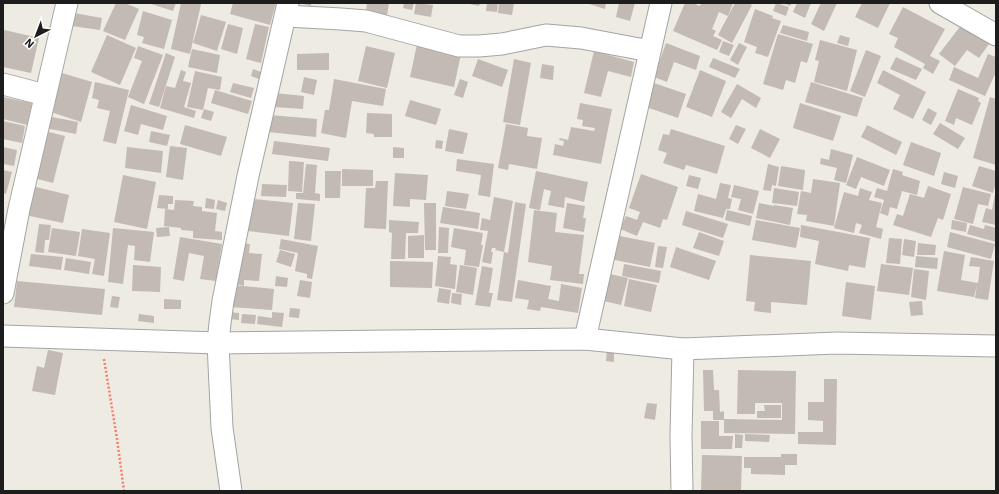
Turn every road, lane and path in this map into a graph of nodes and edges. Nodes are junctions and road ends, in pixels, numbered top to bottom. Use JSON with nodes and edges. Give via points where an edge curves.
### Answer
{"nodes":[{"id":1,"x":67,"y":3,"type":"edge"},
{"id":2,"x":661,"y":3,"type":"edge"},
{"id":3,"x":940,"y":3,"type":"edge"},
{"id":4,"x":287,"y":10,"type":"edge"},
{"id":5,"x":996,"y":35,"type":"edge"},
{"id":6,"x":650,"y":52,"type":"junction"},
{"id":7,"x":3,"y":84,"type":"edge"},
{"id":8,"x":45,"y":95,"type":"junction"},
{"id":9,"x":3,"y":293,"type":"edge"},
{"id":10,"x":3,"y":336,"type":"edge"},
{"id":11,"x":101,"y":339,"type":"junction"},
{"id":12,"x":585,"y":339,"type":"junction"},
{"id":13,"x":218,"y":343,"type":"junction"},
{"id":14,"x":996,"y":346,"type":"edge"},
{"id":15,"x":683,"y":349,"type":"junction"},
{"id":16,"x":124,"y":491,"type":"edge"},
{"id":17,"x":231,"y":491,"type":"edge"},
{"id":18,"x":682,"y":491,"type":"edge"}],
"edges":[{"from":1,"to":8,"type":"street"},
{"from":2,"to":6,"type":"street"},
{"from":3,"to":5,"type":"street"},
{"from":4,"to":6,"type":"street","via":[[366,21],[459,46],[502,44],[546,35],[581,38]]},
{"from":4,"to":13,"type":"street","via":[[244,198],[223,301]]},
{"from":6,"to":12,"type":"street"},
{"from":7,"to":8,"type":"street"},
{"from":8,"to":9,"type":"street"},
{"from":10,"to":11,"type":"street"},
{"from":11,"to":13,"type":"street"},
{"from":11,"to":16,"type":"path"},
{"from":12,"to":13,"type":"street"},
{"from":12,"to":15,"type":"street"},
{"from":13,"to":17,"type":"street","via":[[222,428]]},
{"from":14,"to":15,"type":"street","via":[[837,343]]},
{"from":15,"to":18,"type":"street"}]}
